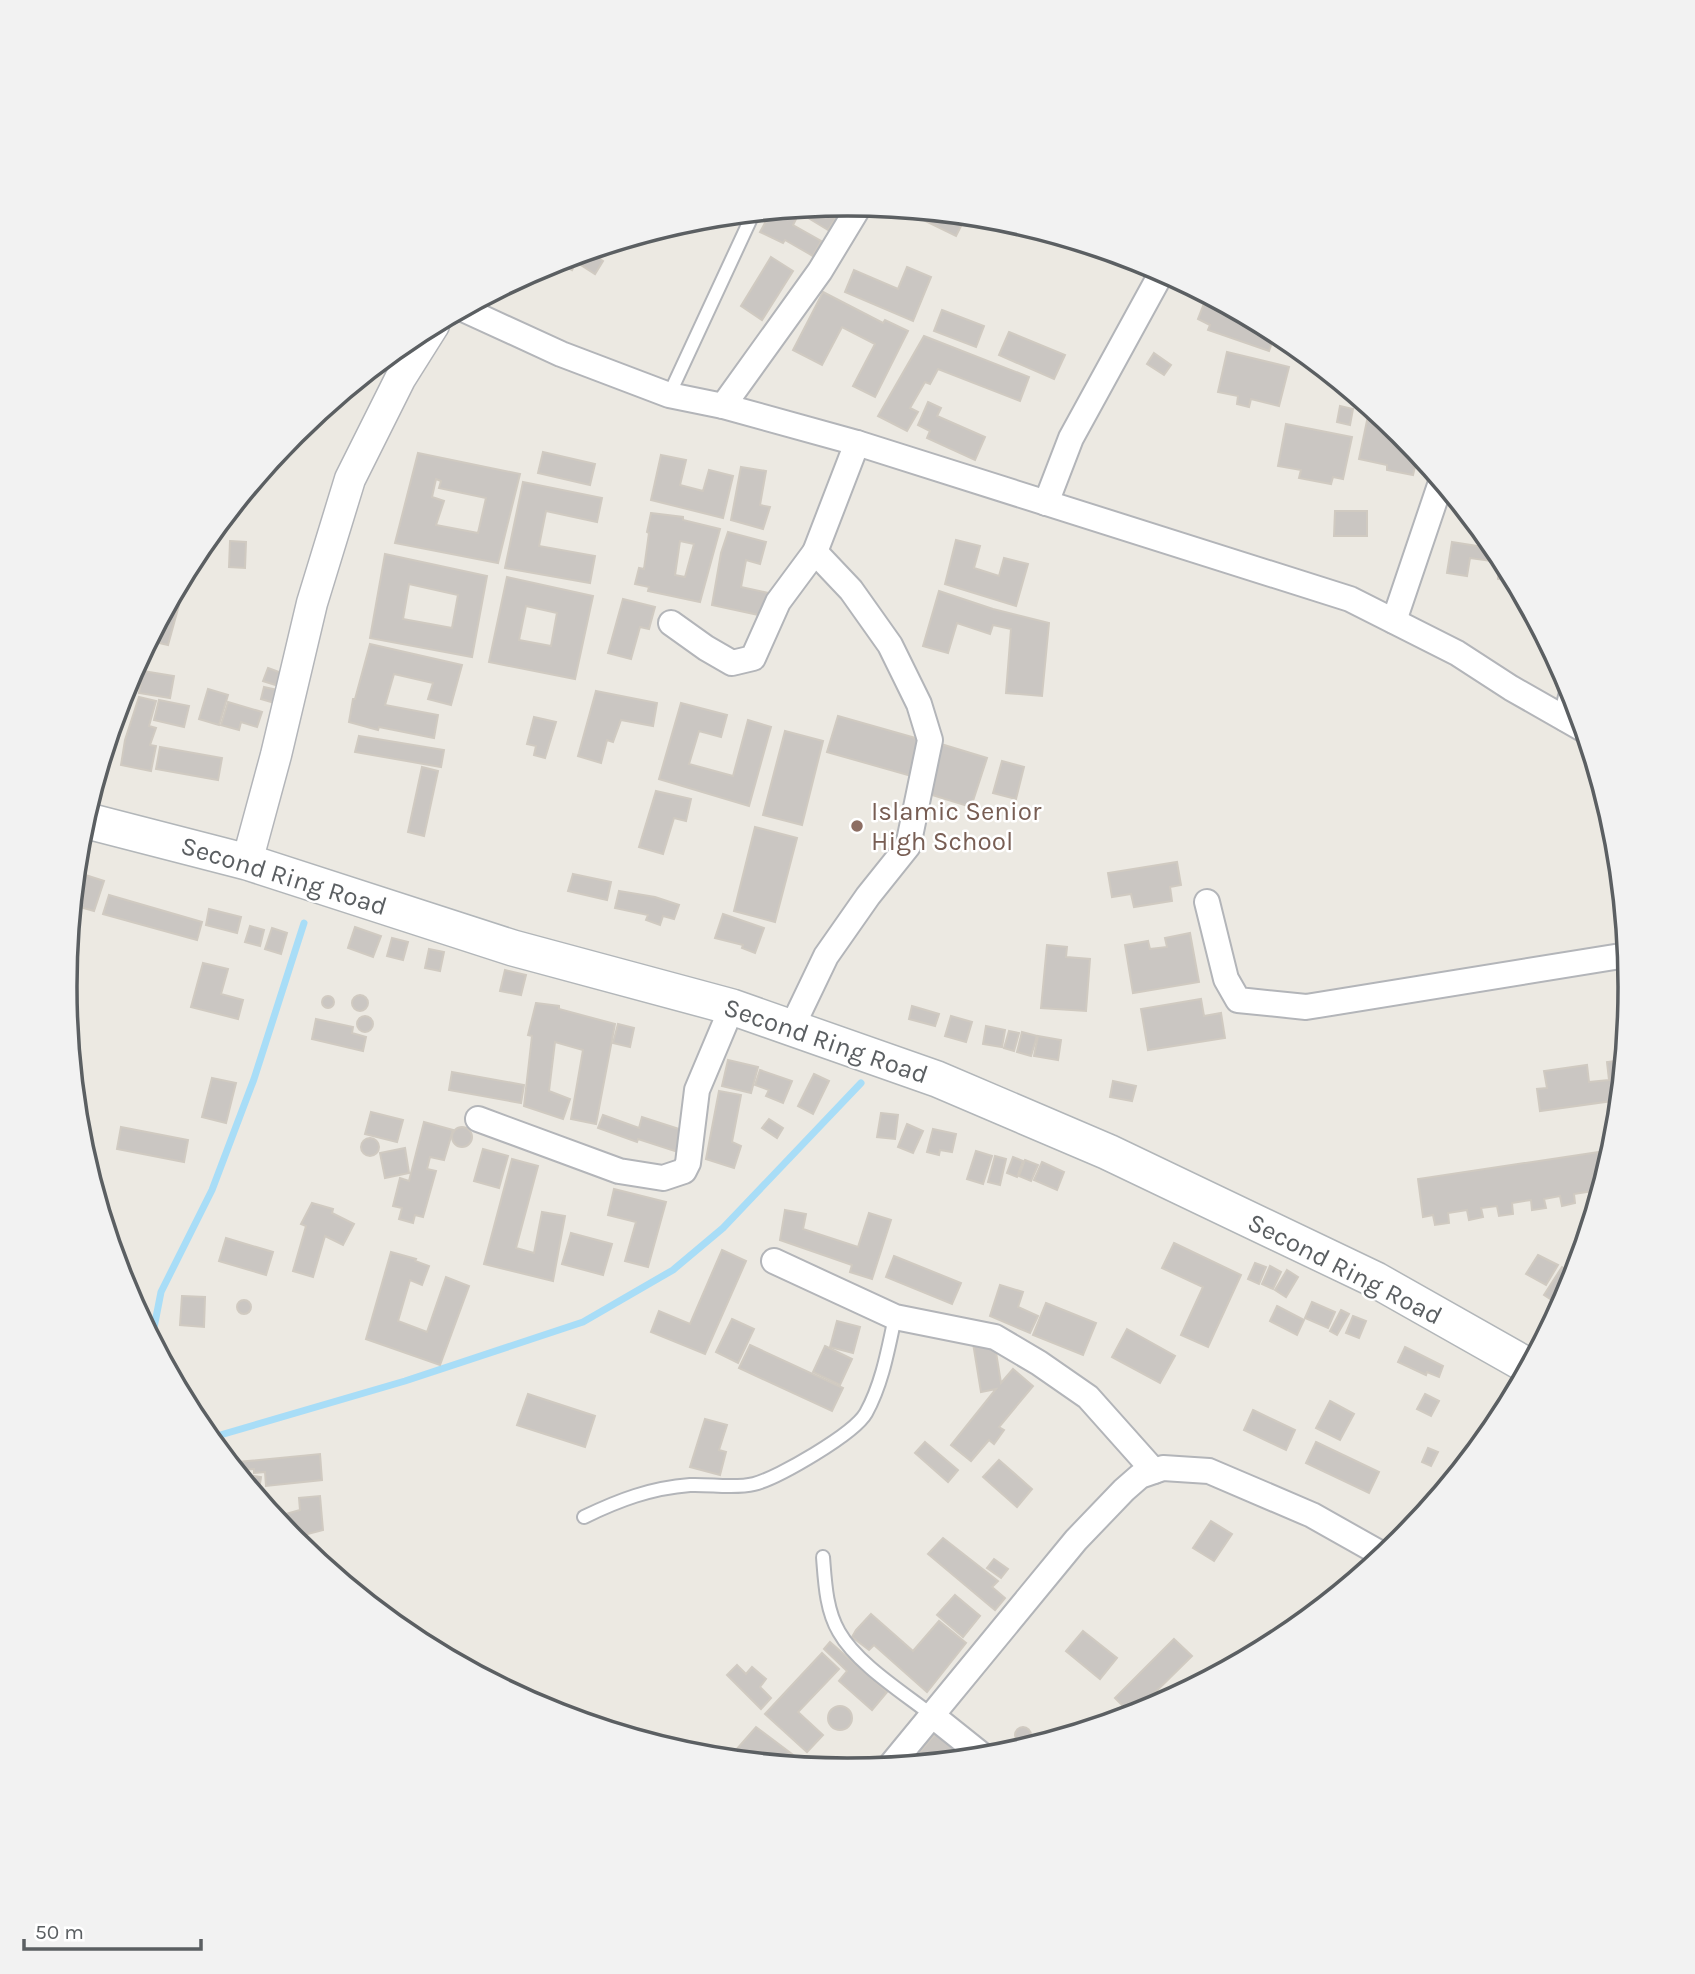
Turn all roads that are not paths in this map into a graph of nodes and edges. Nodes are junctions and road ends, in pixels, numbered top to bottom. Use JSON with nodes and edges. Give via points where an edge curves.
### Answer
{"nodes":[{"id":1,"x":853,"y":216,"type":"edge"},
{"id":2,"x":749,"y":223,"type":"edge"},
{"id":3,"x":1157,"y":282,"type":"edge"},
{"id":4,"x":474,"y":314,"type":"edge"},
{"id":5,"x":422,"y":344,"type":"edge"},
{"id":6,"x":669,"y":395,"type":"junction"},
{"id":7,"x":723,"y":406,"type":"junction"},
{"id":8,"x":857,"y":443,"type":"junction"},
{"id":9,"x":1438,"y":492,"type":"edge"},
{"id":10,"x":1046,"y":502,"type":"junction"},
{"id":11,"x":815,"y":552,"type":"junction"},
{"id":12,"x":1394,"y":621,"type":"junction"},
{"id":13,"x":671,"y":623,"type":"dead end"},
{"id":14,"x":1570,"y":721,"type":"edge"},
{"id":15,"x":95,"y":823,"type":"edge"},
{"id":16,"x":247,"y":862,"type":"junction"},
{"id":17,"x":1207,"y":902,"type":"dead end"},
{"id":18,"x":1617,"y":957,"type":"edge"},
{"id":19,"x":732,"y":1007,"type":"junction"},
{"id":20,"x":791,"y":1029,"type":"junction"},
{"id":21,"x":478,"y":1119,"type":"dead end"},
{"id":22,"x":774,"y":1261,"type":"dead end"},
{"id":23,"x":895,"y":1317,"type":"junction"},
{"id":24,"x":1521,"y":1362,"type":"edge"},
{"id":25,"x":1154,"y":1471,"type":"junction"},
{"id":26,"x":584,"y":1517,"type":"dead end"},
{"id":27,"x":1373,"y":1550,"type":"edge"},
{"id":28,"x":823,"y":1558,"type":"dead end"},
{"id":29,"x":933,"y":1716,"type":"junction"},
{"id":30,"x":973,"y":1747,"type":"edge"},
{"id":31,"x":899,"y":1756,"type":"edge"}],
"edges":[{"from":1,"to":7,"type":"street","via":[[820,271]]},
{"from":2,"to":6,"type":"lane"},
{"from":3,"to":10,"type":"street","via":[[1071,438]]},
{"from":4,"to":6,"type":"street","via":[[561,354]]},
{"from":5,"to":16,"type":"street","via":[[349,479]]},
{"from":6,"to":7,"type":"street"},
{"from":7,"to":8,"type":"street"},
{"from":8,"to":10,"type":"street"},
{"from":8,"to":11,"type":"street"},
{"from":9,"to":12,"type":"street"},
{"from":10,"to":12,"type":"street","via":[[1339,595]]},
{"from":11,"to":13,"type":"street","via":[[778,602],[753,658],[732,663]]},
{"from":11,"to":20,"type":"street","via":[[851,590],[890,645],[919,704],[930,740],[908,846],[827,956]]},
{"from":12,"to":14,"type":"street"},
{"from":15,"to":16,"type":"main road","name":"Second Ring Road"},
{"from":16,"to":19,"type":"main road","name":"Second Ring Road","via":[[513,948]]},
{"from":17,"to":18,"type":"street","via":[[1226,979],[1238,1000],[1306,1007]]},
{"from":19,"to":20,"type":"main road","name":"Second Ring Road"},
{"from":19,"to":21,"type":"street","via":[[697,1090],[684,1171],[663,1178],[619,1171]]},
{"from":20,"to":24,"type":"main road","name":"Second Ring Road","via":[[937,1079],[1108,1152],[1376,1280]]},
{"from":22,"to":23,"type":"street"},
{"from":23,"to":25,"type":"street","via":[[995,1337],[1040,1363],[1088,1397]]},
{"from":23,"to":26,"type":"lane","via":[[884,1369],[864,1416],[790,1470],[752,1485],[648,1490]]},
{"from":25,"to":27,"type":"street","via":[[1209,1471],[1312,1515]]},
{"from":25,"to":29,"type":"street","via":[[1124,1490],[1076,1540]]},
{"from":28,"to":29,"type":"lane","via":[[826,1597],[839,1632],[866,1664]]},
{"from":29,"to":30,"type":"street"},
{"from":29,"to":31,"type":"street"}]}
